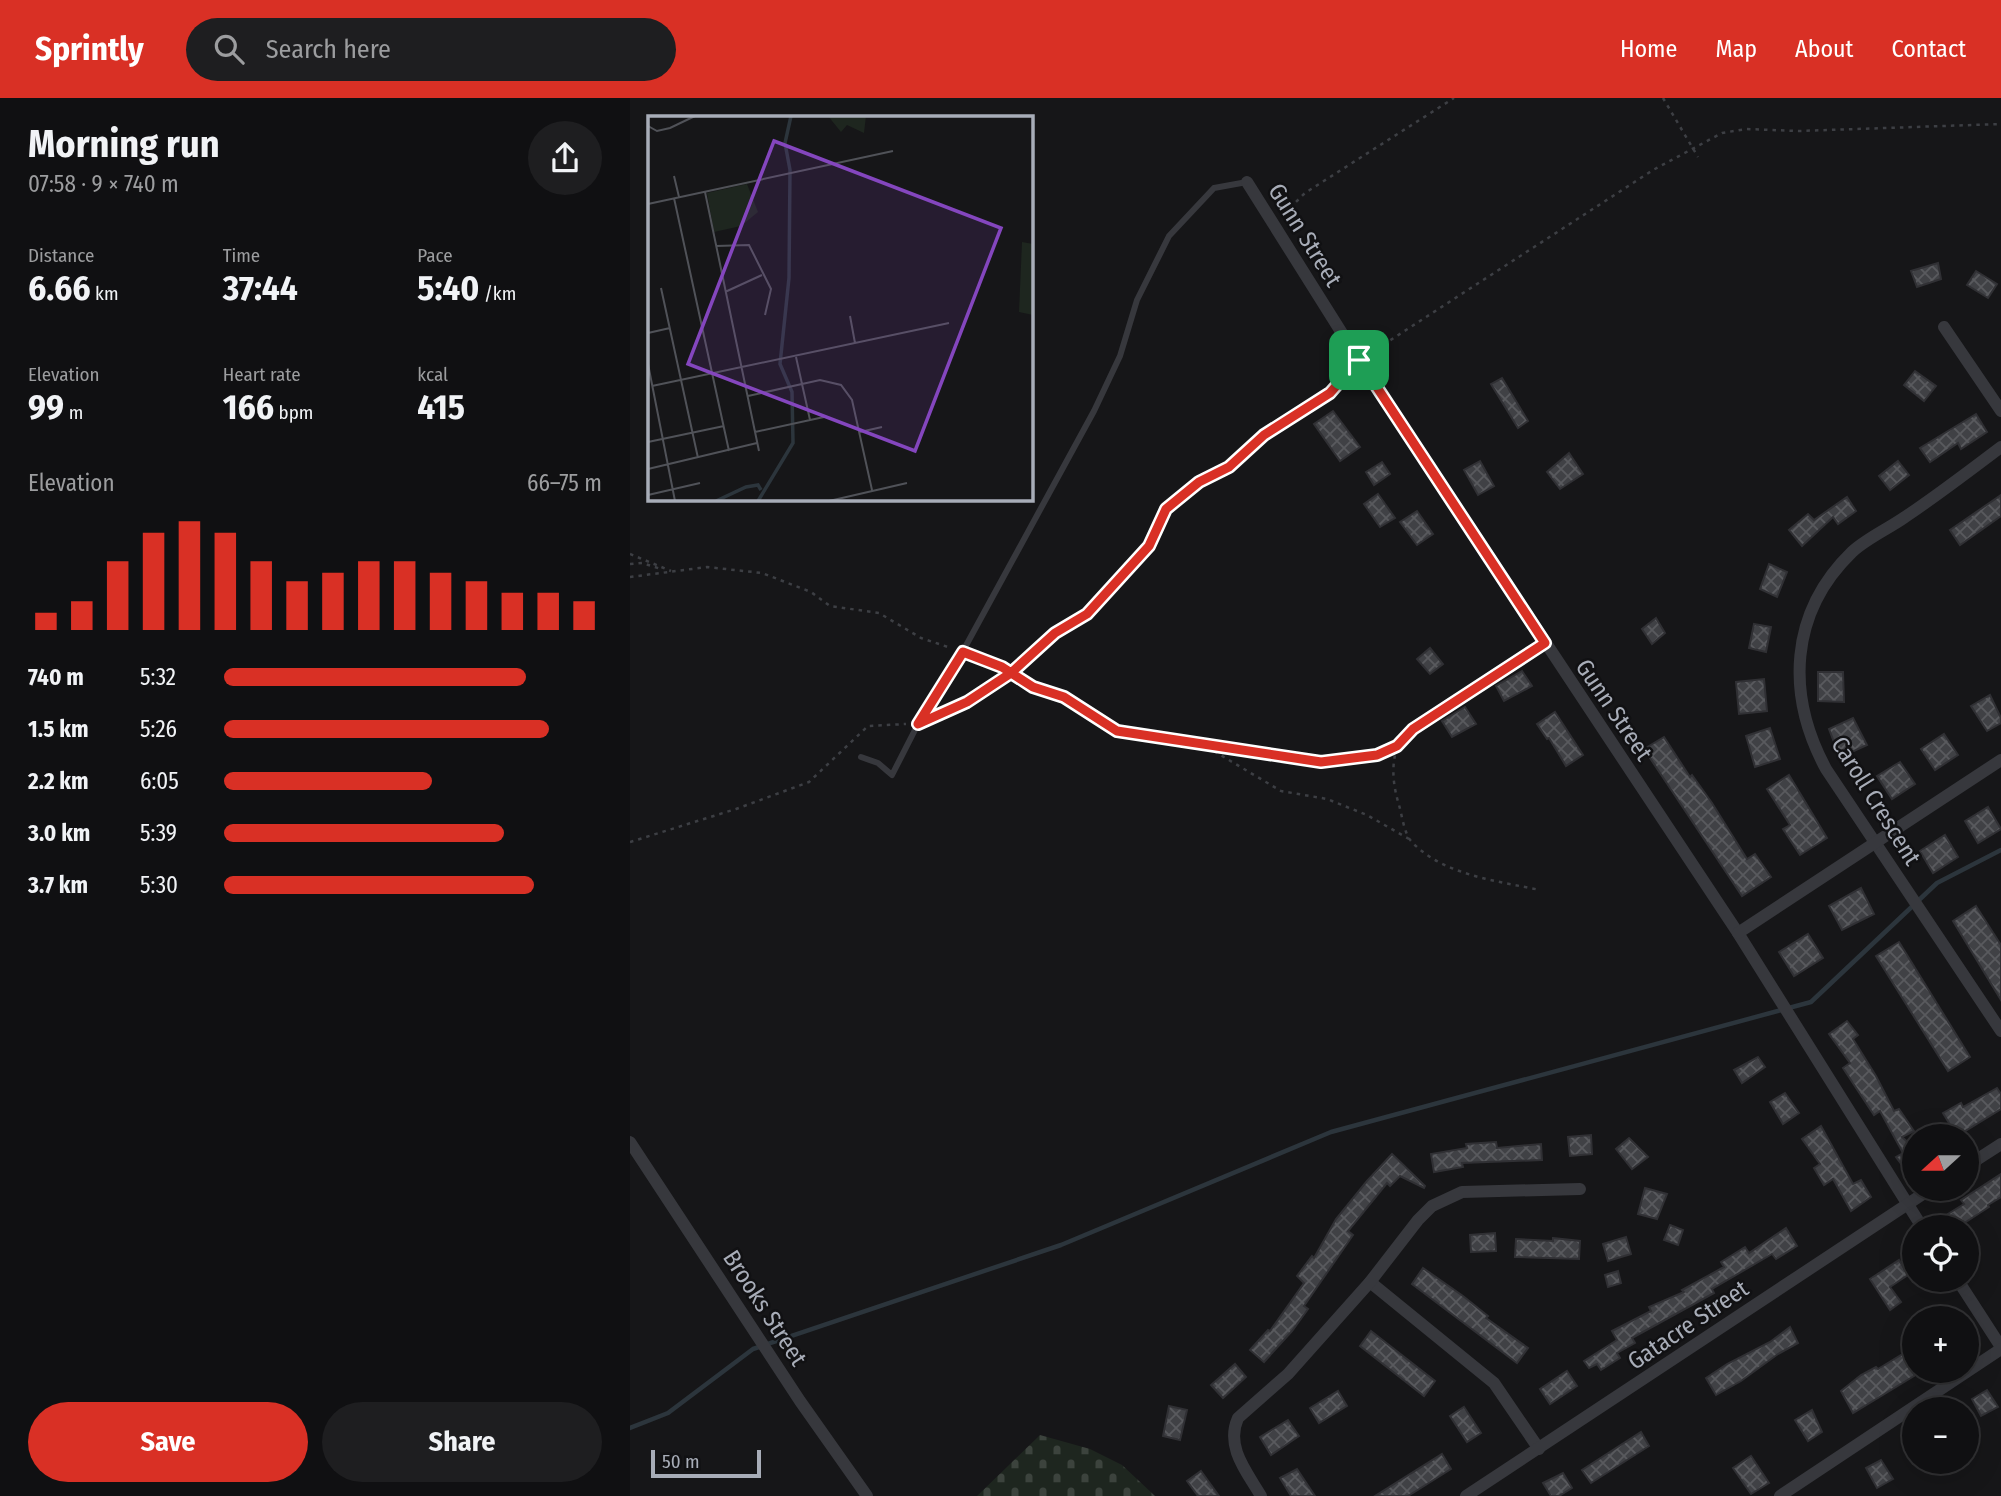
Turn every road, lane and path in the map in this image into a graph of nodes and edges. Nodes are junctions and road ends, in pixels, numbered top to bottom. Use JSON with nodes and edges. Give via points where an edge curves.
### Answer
{"nodes":[{"id":1,"x":1454,"y":98,"type":"edge"},
{"id":2,"x":1663,"y":98,"type":"edge"},
{"id":3,"x":2001,"y":124,"type":"edge"},
{"id":4,"x":1693,"y":149,"type":"junction"},
{"id":5,"x":1698,"y":158,"type":"dead end"},
{"id":6,"x":1247,"y":182,"type":"joint"},
{"id":7,"x":1274,"y":224,"type":"junction"},
{"id":8,"x":1944,"y":327,"type":"dead end"},
{"id":9,"x":1359,"y":360,"type":"junction"},
{"id":10,"x":2001,"y":411,"type":"edge"},
{"id":11,"x":2001,"y":447,"type":"edge"},
{"id":12,"x":630,"y":554,"type":"edge"},
{"id":13,"x":630,"y":564,"type":"edge"},
{"id":14,"x":674,"y":572,"type":"junction"},
{"id":15,"x":630,"y":578,"type":"edge"},
{"id":16,"x":1545,"y":643,"type":"junction"},
{"id":17,"x":963,"y":652,"type":"junction"},
{"id":18,"x":1011,"y":673,"type":"junction"},
{"id":19,"x":918,"y":724,"type":"junction"},
{"id":20,"x":1413,"y":729,"type":"joint"},
{"id":21,"x":1206,"y":746,"type":"junction"},
{"id":22,"x":1397,"y":746,"type":"junction"},
{"id":23,"x":861,"y":757,"type":"dead end"},
{"id":24,"x":2001,"y":760,"type":"edge"},
{"id":25,"x":1409,"y":839,"type":"junction"},
{"id":26,"x":630,"y":842,"type":"edge"},
{"id":27,"x":1874,"y":842,"type":"junction"},
{"id":28,"x":1540,"y":890,"type":"dead end"},
{"id":29,"x":1738,"y":933,"type":"junction"},
{"id":30,"x":2001,"y":1031,"type":"edge"},
{"id":31,"x":630,"y":1142,"type":"edge"},
{"id":32,"x":2001,"y":1144,"type":"edge"},
{"id":33,"x":1979,"y":1158,"type":"edge"},
{"id":34,"x":1580,"y":1189,"type":"dead end"},
{"id":35,"x":1912,"y":1201,"type":"edge"},
{"id":36,"x":1907,"y":1204,"type":"junction"},
{"id":37,"x":1914,"y":1215,"type":"edge"},
{"id":38,"x":1370,"y":1282,"type":"junction"},
{"id":39,"x":1965,"y":1292,"type":"edge"},
{"id":40,"x":2001,"y":1348,"type":"edge"},
{"id":41,"x":1539,"y":1449,"type":"junction"},
{"id":42,"x":867,"y":1496,"type":"edge"},
{"id":43,"x":1261,"y":1496,"type":"edge"},
{"id":44,"x":1466,"y":1496,"type":"edge"},
{"id":45,"x":1780,"y":1496,"type":"edge"}],
"edges":[{"from":1,"to":7,"type":"path","via":[[1305,193]]},
{"from":2,"to":4,"type":"path"},
{"from":3,"to":4,"type":"path","via":[[1746,129],[1722,133]]},
{"from":4,"to":5,"type":"path"},
{"from":4,"to":9,"type":"path","via":[[1653,170]]},
{"from":6,"to":7,"type":"street","name":"Gunn Street"},
{"from":6,"to":17,"type":"lane","via":[[1214,188],[1169,236],[1137,300],[1120,356],[1094,411]]},
{"from":7,"to":9,"type":"street","name":"Gunn Street"},
{"from":8,"to":10,"type":"street"},
{"from":9,"to":16,"type":"street","name":"Gunn Street"},
{"from":9,"to":18,"type":"path","via":[[1330,393],[1264,435],[1229,467],[1199,482],[1166,509],[1149,546],[1111,589],[1087,614],[1055,633]]},
{"from":11,"to":27,"type":"street","name":"Caroll Crescent","via":[[1860,545],[1831,575],[1809,613],[1799,676],[1808,724],[1826,769]]},
{"from":12,"to":14,"type":"path"},
{"from":13,"to":14,"type":"path"},
{"from":14,"to":15,"type":"path"},
{"from":14,"to":17,"type":"path","via":[[707,567],[762,573],[811,592],[830,606],[879,613],[920,638]]},
{"from":16,"to":20,"type":"street"},
{"from":16,"to":29,"type":"street","name":"Gunn Street"},
{"from":17,"to":18,"type":"path"},
{"from":17,"to":19,"type":"lane"},
{"from":18,"to":19,"type":"path","via":[[967,702]]},
{"from":18,"to":21,"type":"path","via":[[1033,687],[1064,697],[1117,731]]},
{"from":19,"to":23,"type":"lane","via":[[892,775]]},
{"from":19,"to":26,"type":"path","via":[[868,726],[809,782]]},
{"from":20,"to":22,"type":"path"},
{"from":21,"to":22,"type":"path","via":[[1321,762],[1377,755]]},
{"from":21,"to":25,"type":"path","via":[[1281,791],[1327,799]]},
{"from":22,"to":25,"type":"path","via":[[1392,763],[1396,796]]},
{"from":24,"to":27,"type":"street"},
{"from":25,"to":28,"type":"path","via":[[1437,862]]},
{"from":27,"to":29,"type":"street"},
{"from":27,"to":30,"type":"street","name":"Caroll Crescent"},
{"from":29,"to":36,"type":"street","name":"Gunn Street"},
{"from":31,"to":42,"type":"street","name":"Brooks Street"},
{"from":32,"to":33,"type":"street"},
{"from":34,"to":38,"type":"street","via":[[1462,1192],[1445,1198],[1418,1220]]},
{"from":35,"to":36,"type":"street","name":"Gatacre Street"},
{"from":36,"to":37,"type":"street","name":"Gunn Street"},
{"from":36,"to":41,"type":"street","name":"Gatacre Street"},
{"from":38,"to":41,"type":"street","via":[[1494,1383]]},
{"from":38,"to":43,"type":"street","via":[[1288,1374],[1238,1418],[1234,1447]]},
{"from":39,"to":40,"type":"street"},
{"from":40,"to":45,"type":"street"},
{"from":41,"to":44,"type":"street","name":"Gatacre Street"}]}
